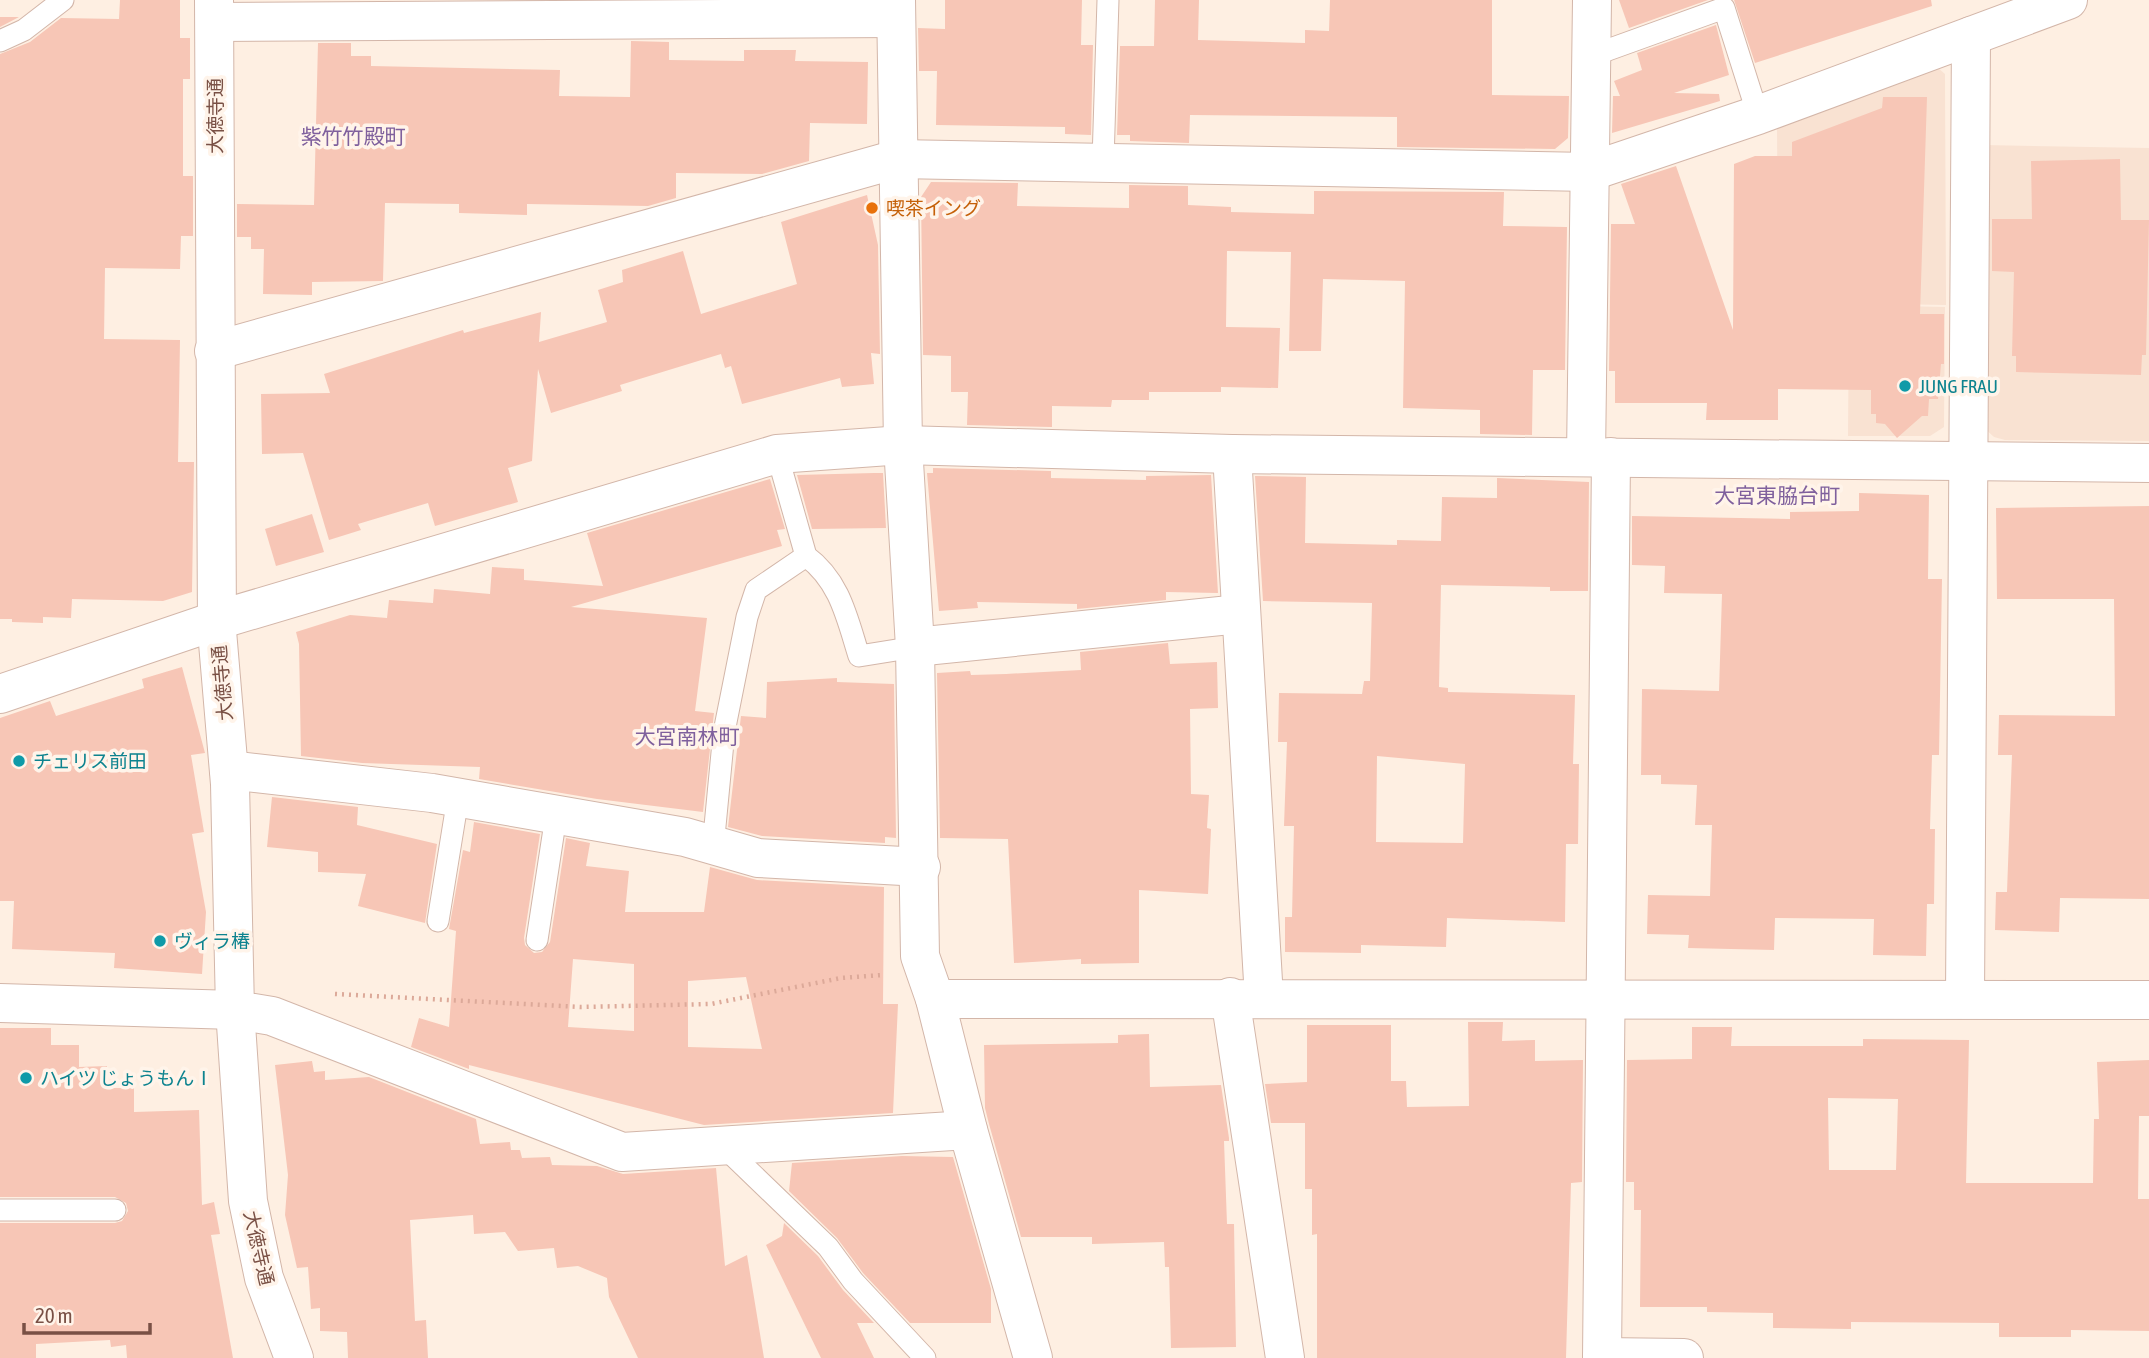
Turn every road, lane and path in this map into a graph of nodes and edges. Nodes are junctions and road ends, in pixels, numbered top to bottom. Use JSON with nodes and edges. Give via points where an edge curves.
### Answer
{"nodes":[{"id":1,"x":63,"y":0,"type":"edge"},
{"id":2,"x":1108,"y":0,"type":"edge"},
{"id":3,"x":1592,"y":0,"type":"edge"},
{"id":4,"x":2068,"y":0,"type":"edge"},
{"id":5,"x":896,"y":9,"type":"edge"},
{"id":6,"x":214,"y":11,"type":"edge"},
{"id":7,"x":1971,"y":36,"type":"junction"},
{"id":8,"x":0,"y":41,"type":"edge"},
{"id":9,"x":1591,"y":56,"type":"junction"},
{"id":10,"x":1758,"y":115,"type":"junction"},
{"id":11,"x":897,"y":159,"type":"junction"},
{"id":12,"x":1103,"y":161,"type":"junction"},
{"id":13,"x":1590,"y":172,"type":"junction"},
{"id":14,"x":214,"y":351,"type":"junction"},
{"id":15,"x":903,"y":445,"type":"junction"},
{"id":16,"x":777,"y":454,"type":"junction"},
{"id":17,"x":1232,"y":454,"type":"junction"},
{"id":18,"x":1599,"y":457,"type":"junction"},
{"id":19,"x":1966,"y":463,"type":"junction"},
{"id":20,"x":2149,"y":463,"type":"edge"},
{"id":21,"x":806,"y":556,"type":"junction"},
{"id":22,"x":1240,"y":614,"type":"junction"},
{"id":23,"x":218,"y":620,"type":"junction"},
{"id":24,"x":915,"y":647,"type":"junction"},
{"id":25,"x":0,"y":694,"type":"edge"},
{"id":26,"x":229,"y":770,"type":"junction"},
{"id":27,"x":458,"y":798,"type":"junction"},
{"id":28,"x":556,"y":816,"type":"junction"},
{"id":29,"x":713,"y":847,"type":"junction"},
{"id":30,"x":921,"y":867,"type":"junction"},
{"id":31,"x":438,"y":921,"type":"dead end"},
{"id":32,"x":537,"y":940,"type":"dead end"},
{"id":33,"x":931,"y":985,"type":"junction"},
{"id":34,"x":331,"y":994,"type":"dead end"},
{"id":35,"x":1247,"y":997,"type":"junction"},
{"id":36,"x":1605,"y":998,"type":"junction"},
{"id":37,"x":1965,"y":999,"type":"junction"},
{"id":38,"x":2149,"y":1000,"type":"edge"},
{"id":39,"x":0,"y":1003,"type":"edge"},
{"id":40,"x":234,"y":1010,"type":"junction"},
{"id":41,"x":968,"y":1130,"type":"junction"},
{"id":42,"x":723,"y":1146,"type":"junction"},
{"id":43,"x":0,"y":1210,"type":"edge"},
{"id":44,"x":115,"y":1210,"type":"dead end"},
{"id":45,"x":1602,"y":1357,"type":"edge"},
{"id":46,"x":293,"y":1358,"type":"edge"},
{"id":47,"x":925,"y":1358,"type":"edge"},
{"id":48,"x":1033,"y":1358,"type":"edge"},
{"id":49,"x":1285,"y":1358,"type":"edge"},
{"id":50,"x":1684,"y":1358,"type":"edge"}],
"edges":[{"from":1,"to":8,"type":"lane","via":[[24,30]]},
{"from":2,"to":12,"type":"lane"},
{"from":3,"to":9,"type":"street"},
{"from":4,"to":7,"type":"street"},
{"from":5,"to":6,"type":"street"},
{"from":5,"to":11,"type":"street"},
{"from":6,"to":14,"type":"street","name":"大徳寺通"},
{"from":7,"to":10,"type":"street"},
{"from":7,"to":19,"type":"street"},
{"from":9,"to":10,"type":"lane","via":[[1724,8]]},
{"from":9,"to":13,"type":"street"},
{"from":10,"to":13,"type":"street"},
{"from":11,"to":12,"type":"street"},
{"from":11,"to":14,"type":"street"},
{"from":11,"to":15,"type":"street"},
{"from":12,"to":13,"type":"street"},
{"from":13,"to":18,"type":"street"},
{"from":14,"to":23,"type":"street","name":"大徳寺通"},
{"from":15,"to":16,"type":"street"},
{"from":15,"to":17,"type":"street"},
{"from":15,"to":24,"type":"street"},
{"from":16,"to":21,"type":"lane"},
{"from":16,"to":23,"type":"street"},
{"from":17,"to":18,"type":"street"},
{"from":17,"to":22,"type":"street"},
{"from":18,"to":19,"type":"street"},
{"from":18,"to":36,"type":"street"},
{"from":19,"to":20,"type":"street"},
{"from":19,"to":37,"type":"street"},
{"from":21,"to":24,"type":"lane","via":[[820,566],[839,592],[859,656]]},
{"from":21,"to":29,"type":"lane","via":[[756,590],[747,617],[724,732]]},
{"from":22,"to":24,"type":"street"},
{"from":22,"to":35,"type":"street"},
{"from":23,"to":25,"type":"street"},
{"from":23,"to":26,"type":"street","name":"大徳寺通"},
{"from":24,"to":30,"type":"street"},
{"from":26,"to":27,"type":"street"},
{"from":26,"to":40,"type":"street","name":"大徳寺通"},
{"from":27,"to":28,"type":"street"},
{"from":27,"to":31,"type":"lane"},
{"from":28,"to":29,"type":"street"},
{"from":28,"to":32,"type":"lane"},
{"from":29,"to":30,"type":"street","via":[[758,858]]},
{"from":30,"to":33,"type":"street","via":[[920,956]]},
{"from":33,"to":34,"type":"path","via":[[841,978],[711,1004],[581,1007]]},
{"from":33,"to":35,"type":"street"},
{"from":33,"to":41,"type":"street"},
{"from":35,"to":36,"type":"street"},
{"from":35,"to":49,"type":"street"},
{"from":36,"to":37,"type":"street"},
{"from":36,"to":45,"type":"street"},
{"from":37,"to":38,"type":"street"},
{"from":39,"to":40,"type":"street"},
{"from":40,"to":42,"type":"street","via":[[272,1016],[622,1152]]},
{"from":40,"to":46,"type":"street","name":"大徳寺通","via":[[248,1201],[264,1278]]},
{"from":41,"to":42,"type":"street"},
{"from":41,"to":48,"type":"street"},
{"from":42,"to":47,"type":"lane","via":[[828,1247],[853,1281]]},
{"from":43,"to":44,"type":"lane"},
{"from":45,"to":50,"type":"street"}]}
